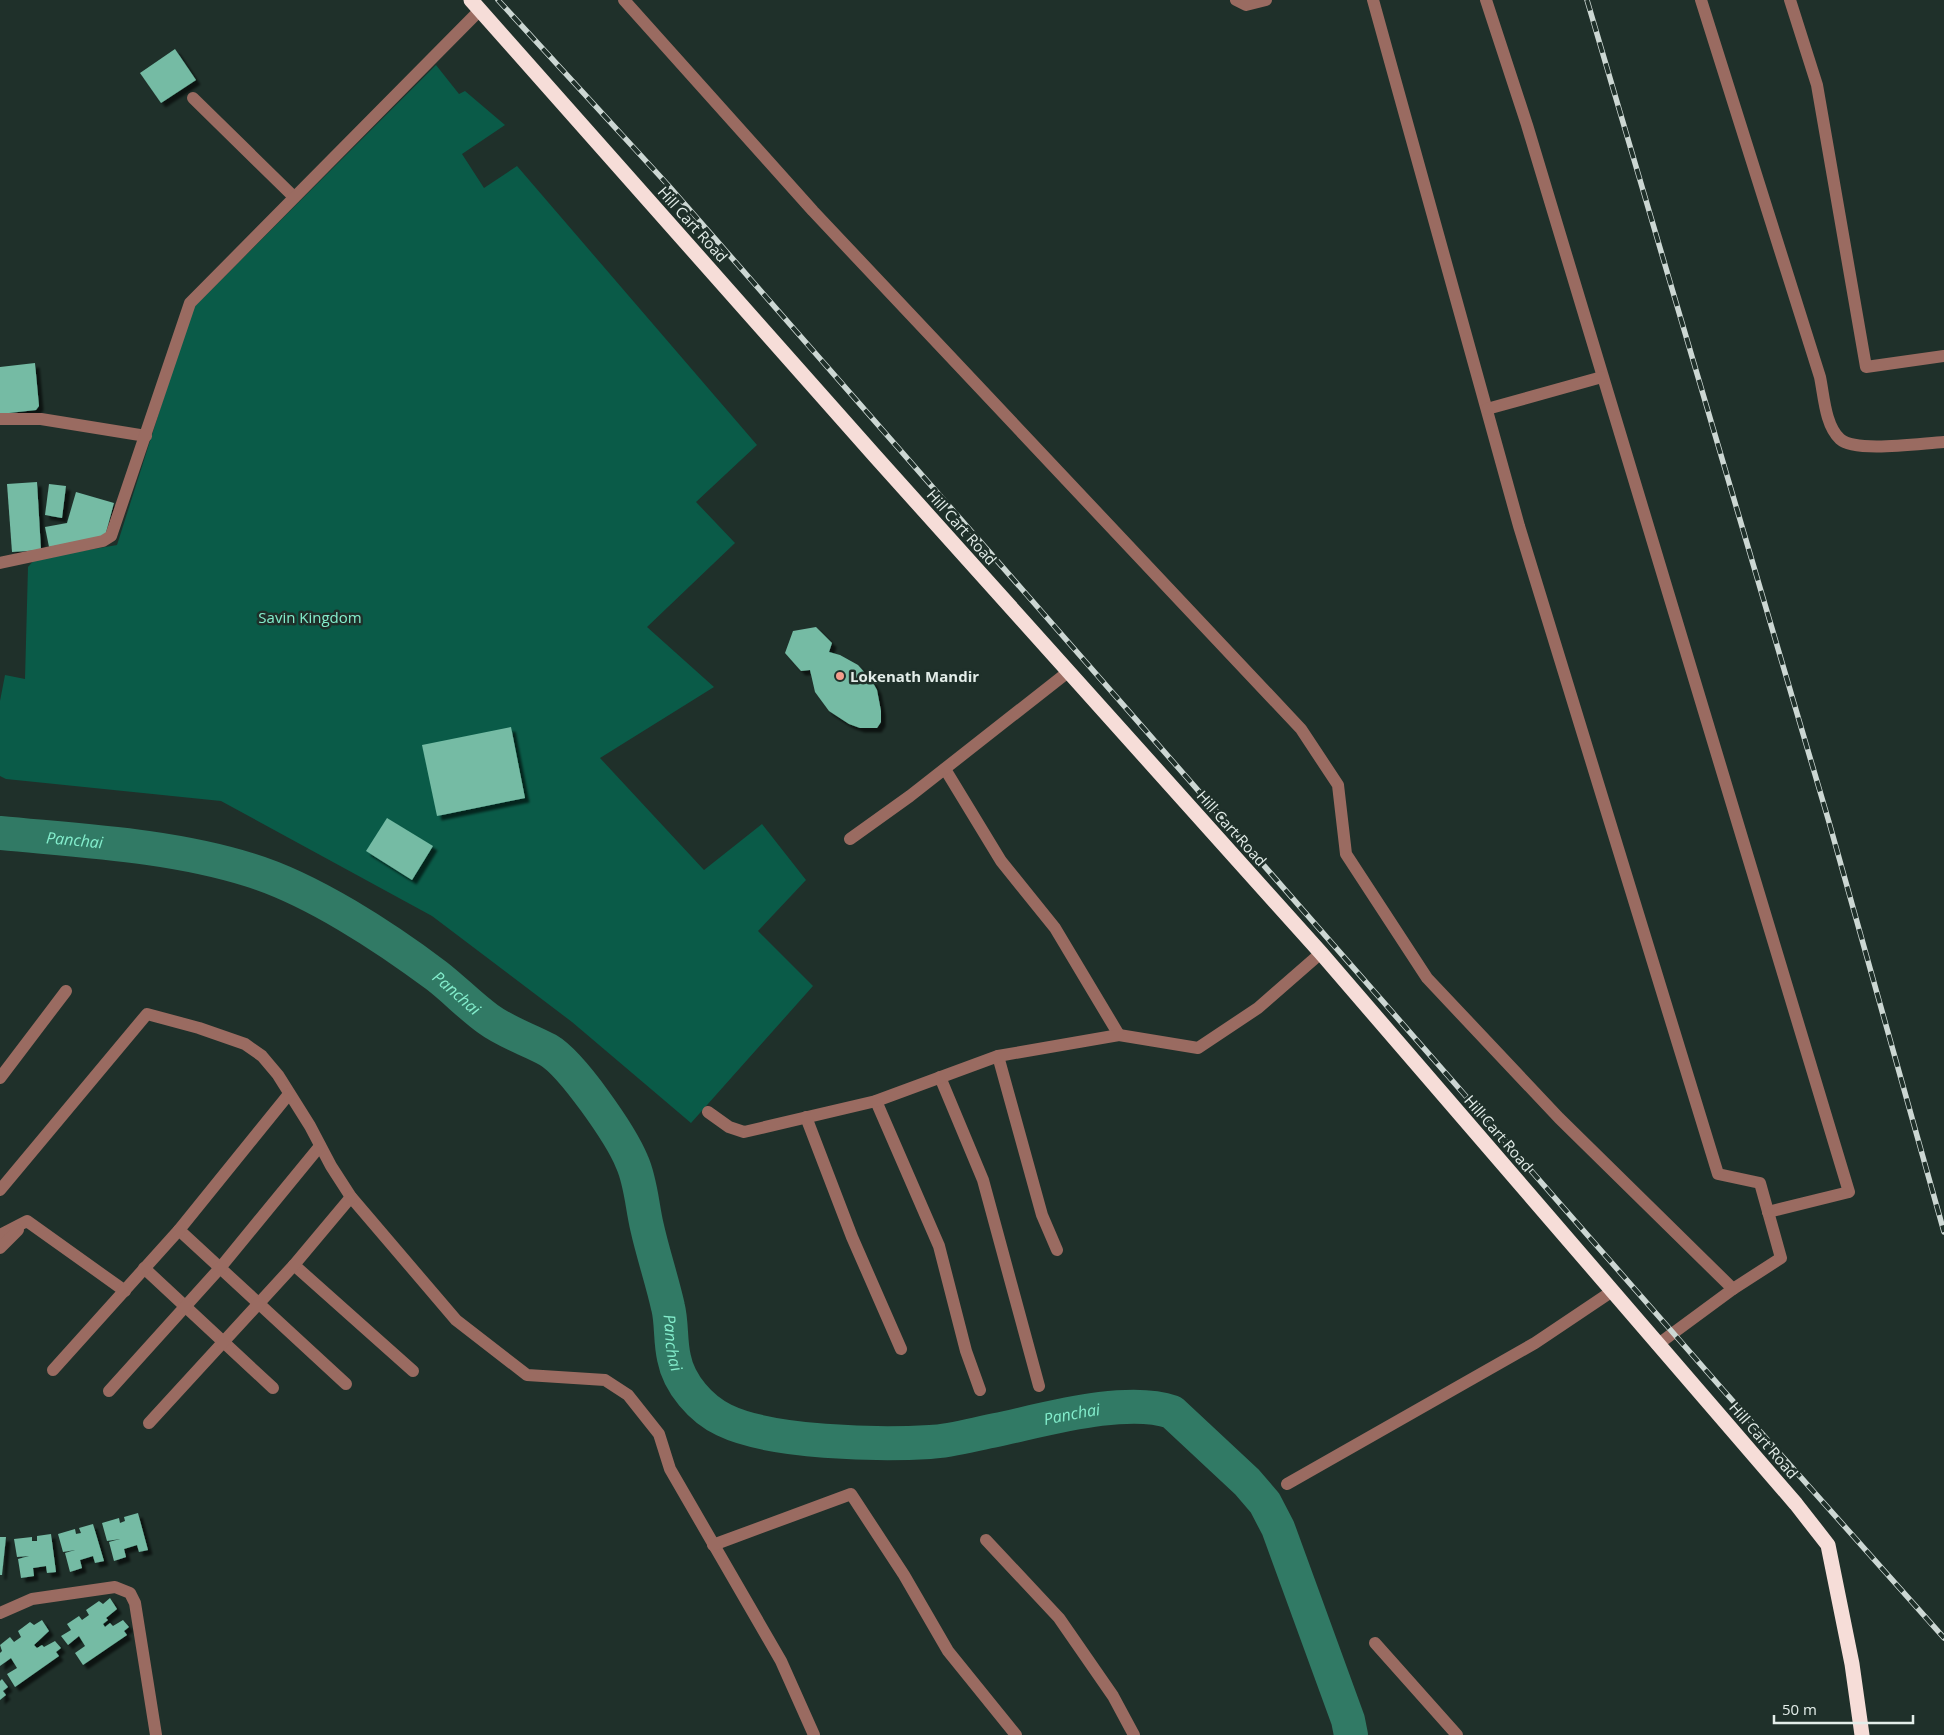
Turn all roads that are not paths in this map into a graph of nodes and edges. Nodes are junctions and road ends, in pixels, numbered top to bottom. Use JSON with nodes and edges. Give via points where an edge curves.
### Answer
{"nodes":[{"id":1,"x":624,"y":0,"type":"edge"},
{"id":2,"x":1236,"y":0,"type":"edge"},
{"id":3,"x":1266,"y":0,"type":"edge"},
{"id":4,"x":1373,"y":0,"type":"edge"},
{"id":5,"x":1486,"y":0,"type":"edge"},
{"id":6,"x":1701,"y":0,"type":"edge"},
{"id":7,"x":1790,"y":0,"type":"edge"},
{"id":8,"x":475,"y":5,"type":"edge"},
{"id":9,"x":193,"y":98,"type":"dead end"},
{"id":10,"x":294,"y":198,"type":"junction"},
{"id":11,"x":1944,"y":356,"type":"edge"},
{"id":12,"x":1602,"y":377,"type":"junction"},
{"id":13,"x":1487,"y":409,"type":"junction"},
{"id":14,"x":0,"y":418,"type":"edge"},
{"id":15,"x":146,"y":436,"type":"junction"},
{"id":16,"x":1944,"y":442,"type":"edge"},
{"id":17,"x":0,"y":563,"type":"edge"},
{"id":18,"x":1068,"y":672,"type":"junction"},
{"id":19,"x":945,"y":769,"type":"junction"},
{"id":20,"x":850,"y":839,"type":"dead end"},
{"id":21,"x":1322,"y":953,"type":"junction"},
{"id":22,"x":66,"y":991,"type":"dead end"},
{"id":23,"x":1119,"y":1035,"type":"junction"},
{"id":24,"x":998,"y":1056,"type":"junction"},
{"id":25,"x":940,"y":1077,"type":"junction"},
{"id":26,"x":0,"y":1078,"type":"edge"},
{"id":27,"x":289,"y":1094,"type":"junction"},
{"id":28,"x":876,"y":1101,"type":"junction"},
{"id":29,"x":708,"y":1112,"type":"dead end"},
{"id":30,"x":806,"y":1117,"type":"junction"},
{"id":31,"x":320,"y":1146,"type":"junction"},
{"id":32,"x":0,"y":1190,"type":"edge"},
{"id":33,"x":352,"y":1197,"type":"junction"},
{"id":34,"x":1768,"y":1212,"type":"junction"},
{"id":35,"x":26,"y":1221,"type":"junction"},
{"id":36,"x":179,"y":1230,"type":"junction"},
{"id":37,"x":0,"y":1235,"type":"edge"},
{"id":38,"x":0,"y":1248,"type":"edge"},
{"id":39,"x":1057,"y":1250,"type":"dead end"},
{"id":40,"x":294,"y":1265,"type":"junction"},
{"id":41,"x":144,"y":1268,"type":"junction"},
{"id":42,"x":220,"y":1268,"type":"junction"},
{"id":43,"x":1733,"y":1289,"type":"junction"},
{"id":44,"x":124,"y":1290,"type":"junction"},
{"id":45,"x":1611,"y":1292,"type":"junction"},
{"id":46,"x":259,"y":1303,"type":"junction"},
{"id":47,"x":185,"y":1306,"type":"junction"},
{"id":48,"x":224,"y":1341,"type":"junction"},
{"id":49,"x":1657,"y":1345,"type":"junction"},
{"id":50,"x":901,"y":1349,"type":"dead end"},
{"id":51,"x":52,"y":1370,"type":"dead end"},
{"id":52,"x":414,"y":1371,"type":"dead end"},
{"id":53,"x":346,"y":1384,"type":"dead end"},
{"id":54,"x":1039,"y":1386,"type":"dead end"},
{"id":55,"x":273,"y":1388,"type":"dead end"},
{"id":56,"x":980,"y":1390,"type":"dead end"},
{"id":57,"x":109,"y":1391,"type":"dead end"},
{"id":58,"x":149,"y":1423,"type":"dead end"},
{"id":59,"x":1287,"y":1484,"type":"dead end"},
{"id":60,"x":986,"y":1540,"type":"dead end"},
{"id":61,"x":713,"y":1545,"type":"junction"},
{"id":62,"x":0,"y":1613,"type":"edge"},
{"id":63,"x":1375,"y":1643,"type":"dead end"},
{"id":64,"x":156,"y":1735,"type":"edge"},
{"id":65,"x":814,"y":1735,"type":"edge"},
{"id":66,"x":1016,"y":1735,"type":"edge"},
{"id":67,"x":1134,"y":1735,"type":"edge"},
{"id":68,"x":1457,"y":1735,"type":"edge"},
{"id":69,"x":1862,"y":1735,"type":"edge"}],
"edges":[{"from":1,"to":43,"type":"street","via":[[813,211],[1301,730],[1338,785],[1346,854],[1427,978],[1559,1118]]},
{"from":2,"to":3,"type":"street","via":[[1246,5]]},
{"from":4,"to":13,"type":"street"},
{"from":5,"to":12,"type":"street"},
{"from":6,"to":16,"type":"street","via":[[1820,377],[1831,426],[1846,443],[1864,446]]},
{"from":7,"to":11,"type":"street","via":[[1817,86],[1866,366]]},
{"from":8,"to":10,"type":"street"},
{"from":8,"to":18,"type":"highway","name":"Hill Cart Road"},
{"from":9,"to":10,"type":"street"},
{"from":10,"to":15,"type":"street","via":[[190,303]]},
{"from":12,"to":13,"type":"street"},
{"from":12,"to":34,"type":"street","via":[[1849,1192]]},
{"from":13,"to":34,"type":"street","via":[[1519,526],[1718,1174],[1760,1183]]},
{"from":14,"to":15,"type":"street","via":[[41,419]]},
{"from":15,"to":17,"type":"street","via":[[114,533],[108,539]]},
{"from":18,"to":19,"type":"street"},
{"from":18,"to":21,"type":"highway","name":"Hill Cart Road"},
{"from":19,"to":20,"type":"street"},
{"from":19,"to":23,"type":"street","via":[[1001,861],[1055,928]]},
{"from":21,"to":23,"type":"street","via":[[1258,1008],[1198,1048]]},
{"from":21,"to":45,"type":"highway","name":"Hill Cart Road"},
{"from":22,"to":26,"type":"street"},
{"from":23,"to":24,"type":"street"},
{"from":24,"to":25,"type":"street"},
{"from":24,"to":39,"type":"street","via":[[1042,1215]]},
{"from":25,"to":28,"type":"street"},
{"from":25,"to":54,"type":"street","via":[[983,1180]]},
{"from":27,"to":31,"type":"street"},
{"from":27,"to":32,"type":"street","via":[[262,1056],[245,1044],[148,1014]]},
{"from":27,"to":36,"type":"street"},
{"from":28,"to":30,"type":"street"},
{"from":28,"to":56,"type":"street","via":[[939,1246],[966,1352]]},
{"from":29,"to":30,"type":"street","via":[[729,1127],[744,1132]]},
{"from":30,"to":50,"type":"street","via":[[852,1237]]},
{"from":31,"to":33,"type":"street"},
{"from":31,"to":42,"type":"street"},
{"from":33,"to":40,"type":"street"},
{"from":33,"to":61,"type":"street","via":[[456,1320],[527,1375],[605,1380],[628,1395],[660,1434],[670,1469]]},
{"from":34,"to":43,"type":"street","via":[[1781,1258]]},
{"from":35,"to":37,"type":"street"},
{"from":35,"to":38,"type":"street"},
{"from":35,"to":44,"type":"street"},
{"from":36,"to":41,"type":"street"},
{"from":36,"to":42,"type":"street"},
{"from":40,"to":46,"type":"street"},
{"from":40,"to":52,"type":"street"},
{"from":41,"to":44,"type":"street"},
{"from":41,"to":47,"type":"street"},
{"from":42,"to":46,"type":"street"},
{"from":42,"to":47,"type":"street"},
{"from":43,"to":49,"type":"street"},
{"from":44,"to":51,"type":"street"},
{"from":45,"to":49,"type":"highway","name":"Hill Cart Road"},
{"from":45,"to":59,"type":"street","via":[[1534,1343]]},
{"from":46,"to":48,"type":"street"},
{"from":46,"to":53,"type":"street"},
{"from":47,"to":48,"type":"street"},
{"from":47,"to":57,"type":"street"},
{"from":48,"to":55,"type":"street"},
{"from":48,"to":58,"type":"street"},
{"from":49,"to":69,"type":"highway","name":"Hill Cart Road","via":[[1777,1482],[1828,1546],[1852,1664]]},
{"from":60,"to":67,"type":"street","via":[[1059,1618],[1113,1696]]},
{"from":61,"to":65,"type":"street","via":[[782,1661]]},
{"from":61,"to":66,"type":"street","via":[[852,1494],[948,1651]]},
{"from":62,"to":64,"type":"street","via":[[55,1594],[115,1587],[125,1590],[135,1603]]},
{"from":63,"to":68,"type":"street"}]}
